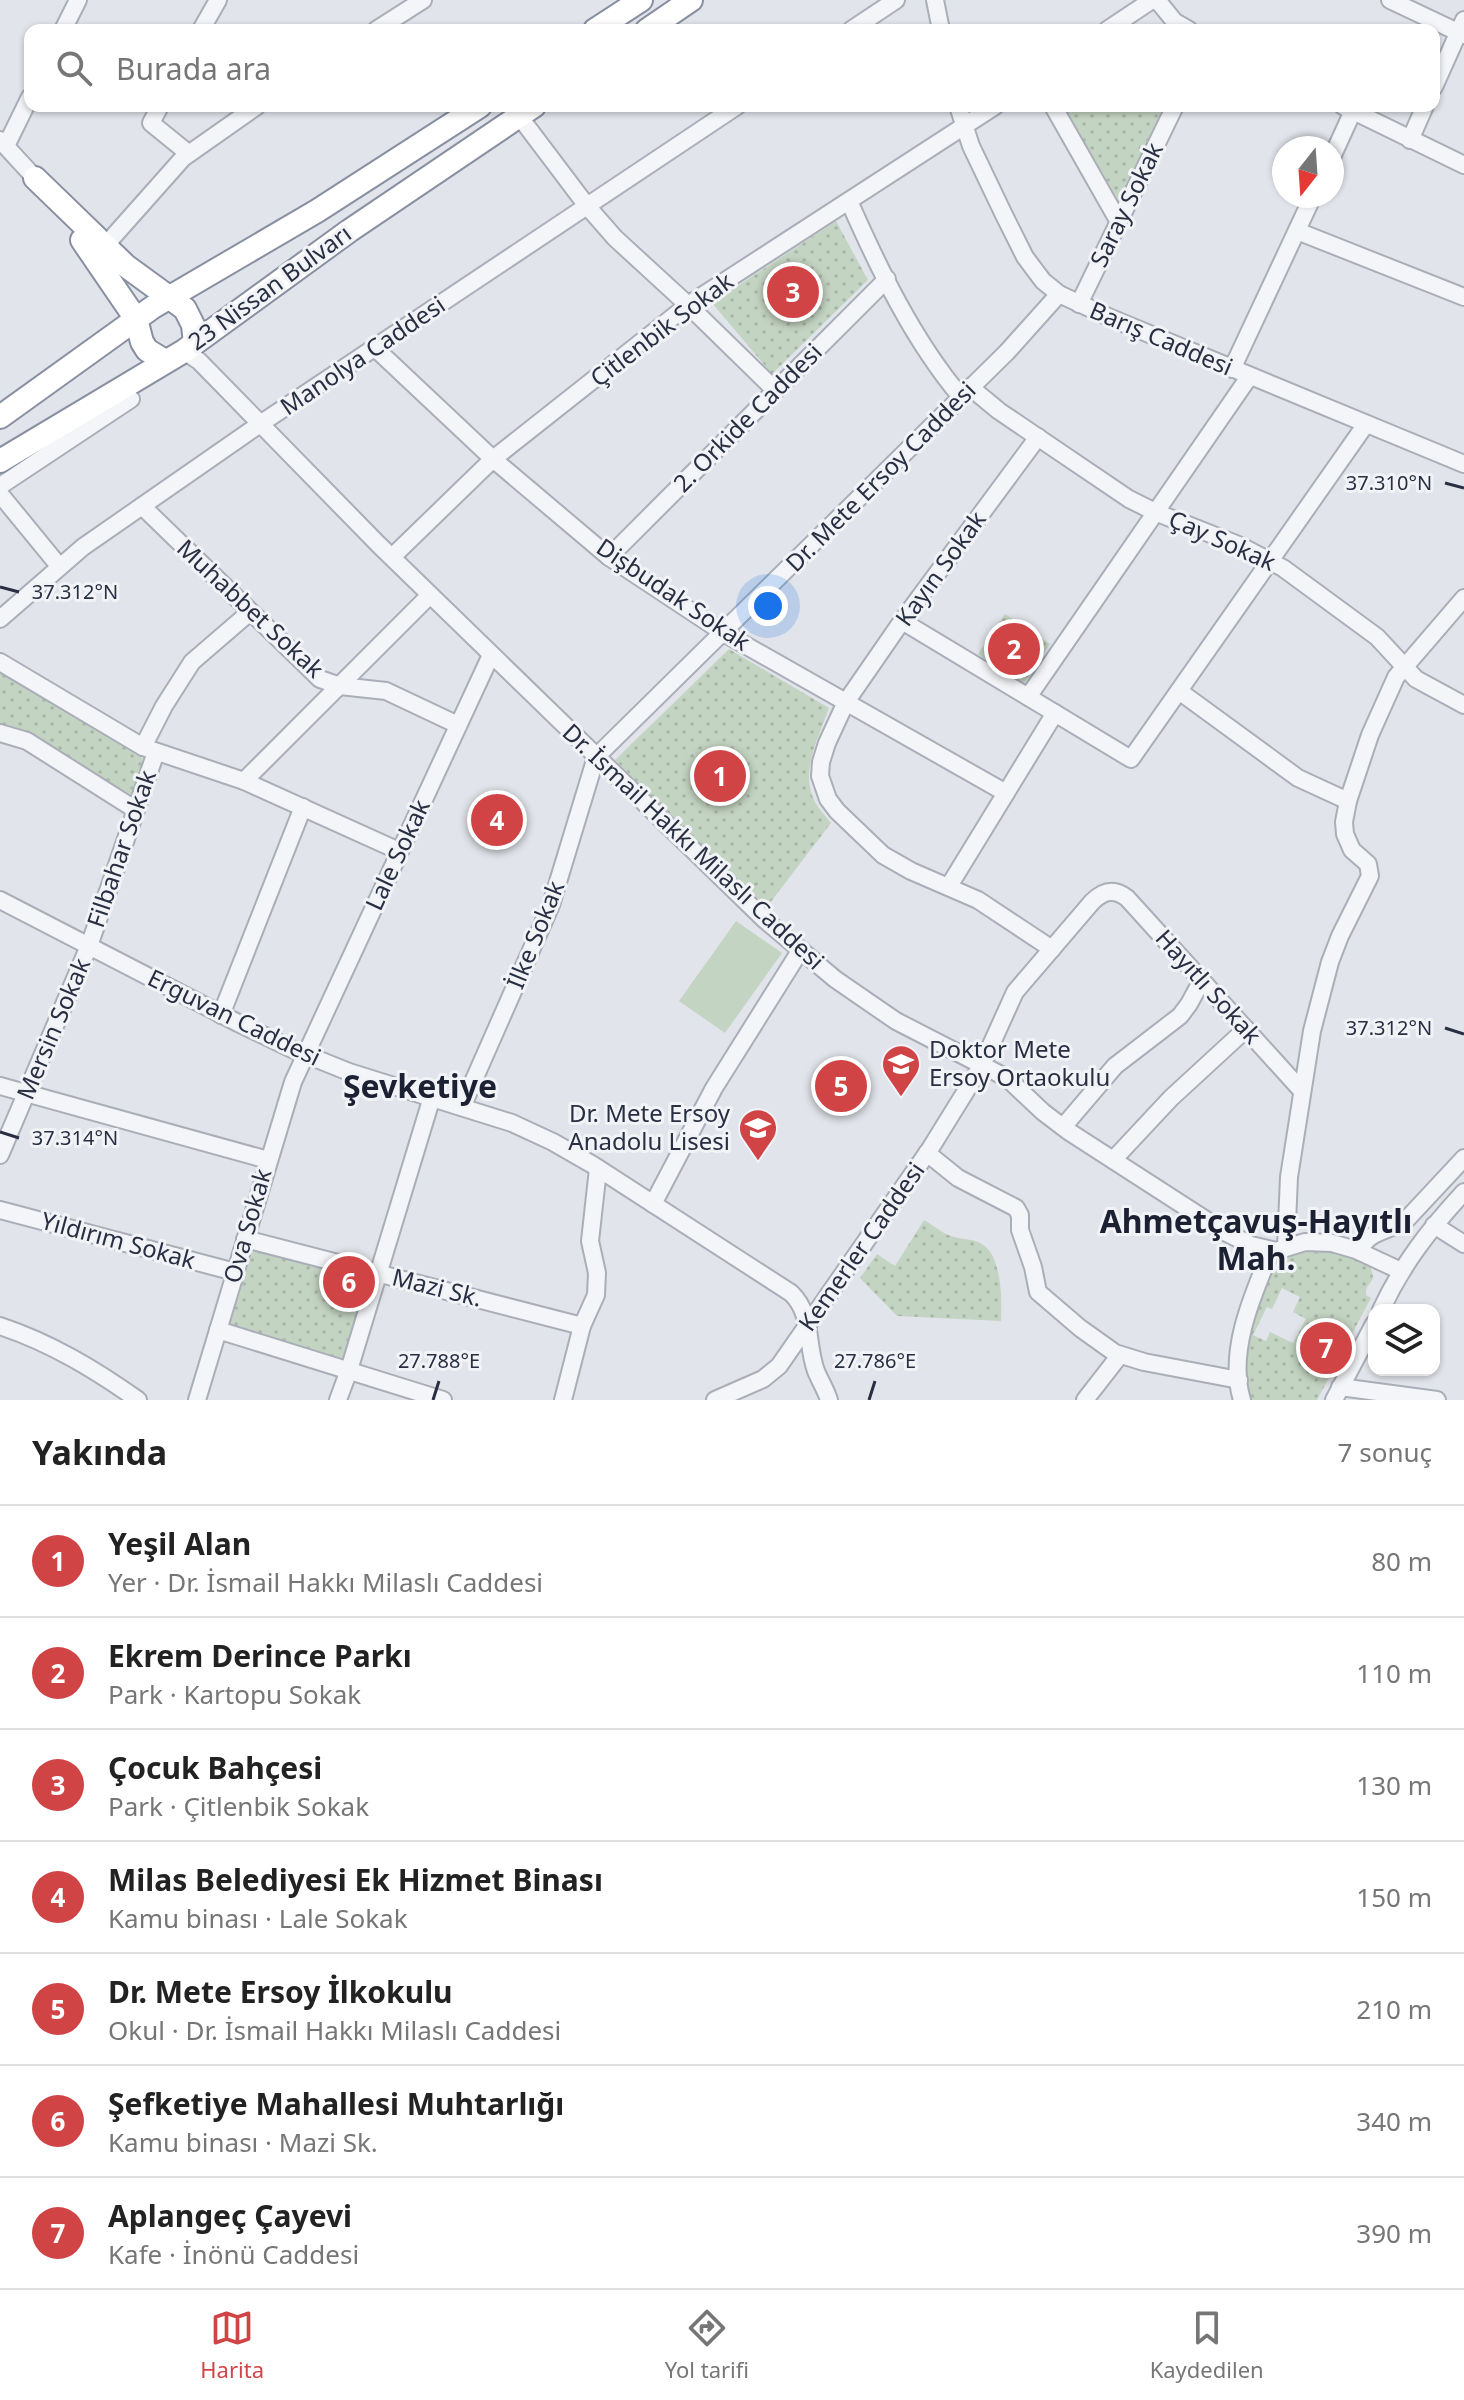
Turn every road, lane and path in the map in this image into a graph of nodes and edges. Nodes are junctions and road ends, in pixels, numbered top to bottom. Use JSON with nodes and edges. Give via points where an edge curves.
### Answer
{"nodes":[{"id":1,"x":78,"y":0,"type":"edge"},
{"id":2,"x":218,"y":0,"type":"edge"},
{"id":3,"x":423,"y":0,"type":"edge"},
{"id":4,"x":641,"y":0,"type":"edge"},
{"id":5,"x":691,"y":0,"type":"edge"},
{"id":6,"x":896,"y":0,"type":"edge"},
{"id":7,"x":935,"y":0,"type":"edge"},
{"id":8,"x":1154,"y":0,"type":"edge"},
{"id":9,"x":1390,"y":0,"type":"edge"},
{"id":10,"x":66,"y":24,"type":"edge"},
{"id":11,"x":204,"y":24,"type":"edge"},
{"id":12,"x":385,"y":24,"type":"edge"},
{"id":13,"x":604,"y":24,"type":"edge"},
{"id":14,"x":656,"y":24,"type":"edge"},
{"id":15,"x":860,"y":24,"type":"edge"},
{"id":16,"x":940,"y":24,"type":"edge"},
{"id":17,"x":1116,"y":24,"type":"edge"},
{"id":18,"x":1178,"y":24,"type":"edge"},
{"id":19,"x":1462,"y":29,"type":"edge"},
{"id":20,"x":1440,"y":75,"type":"edge"},
{"id":21,"x":24,"y":107,"type":"edge"},
{"id":22,"x":157,"y":112,"type":"edge"},
{"id":23,"x":248,"y":112,"type":"edge"},
{"id":24,"x":471,"y":112,"type":"edge"},
{"id":25,"x":526,"y":112,"type":"edge"},
{"id":26,"x":528,"y":112,"type":"edge"},
{"id":27,"x":728,"y":112,"type":"edge"},
{"id":28,"x":960,"y":112,"type":"edge"},
{"id":29,"x":986,"y":112,"type":"edge"},
{"id":30,"x":1056,"y":112,"type":"edge"},
{"id":31,"x":1172,"y":112,"type":"edge"},
{"id":32,"x":1347,"y":112,"type":"edge"},
{"id":33,"x":1354,"y":112,"type":"edge"},
{"id":34,"x":1422,"y":112,"type":"edge"},
{"id":35,"x":964,"y":127,"type":"junction"},
{"id":36,"x":1339,"y":136,"type":"edge"},
{"id":37,"x":1410,"y":140,"type":"junction"},
{"id":38,"x":3,"y":143,"type":"edge"},
{"id":39,"x":188,"y":153,"type":"junction"},
{"id":40,"x":1464,"y":165,"type":"edge"},
{"id":41,"x":35,"y":178,"type":"junction"},
{"id":42,"x":849,"y":201,"type":"junction"},
{"id":43,"x":587,"y":206,"type":"junction"},
{"id":44,"x":1308,"y":208,"type":"edge"},
{"id":45,"x":1119,"y":222,"type":"junction"},
{"id":46,"x":1297,"y":231,"type":"junction"},
{"id":47,"x":104,"y":247,"type":"junction"},
{"id":48,"x":887,"y":279,"type":"junction"},
{"id":49,"x":1059,"y":294,"type":"junction"},
{"id":50,"x":170,"y":297,"type":"junction"},
{"id":51,"x":1464,"y":297,"type":"edge"},
{"id":52,"x":1079,"y":304,"type":"junction"},
{"id":53,"x":688,"y":305,"type":"junction"},
{"id":54,"x":136,"y":319,"type":"junction"},
{"id":55,"x":375,"y":348,"type":"junction"},
{"id":56,"x":181,"y":352,"type":"junction"},
{"id":57,"x":1232,"y":369,"type":"junction"},
{"id":58,"x":1249,"y":377,"type":"junction"},
{"id":59,"x":775,"y":390,"type":"junction"},
{"id":60,"x":966,"y":392,"type":"junction"},
{"id":61,"x":131,"y":399,"type":"dead end"},
{"id":62,"x":0,"y":417,"type":"edge"},
{"id":63,"x":260,"y":424,"type":"junction"},
{"id":64,"x":1366,"y":424,"type":"junction"},
{"id":65,"x":1038,"y":437,"type":"junction"},
{"id":66,"x":493,"y":459,"type":"junction"},
{"id":67,"x":0,"y":461,"type":"edge"},
{"id":68,"x":1464,"y":464,"type":"edge"},
{"id":69,"x":0,"y":486,"type":"edge"},
{"id":70,"x":0,"y":494,"type":"edge"},
{"id":71,"x":142,"y":506,"type":"junction"},
{"id":72,"x":1155,"y":512,"type":"junction"},
{"id":73,"x":392,"y":557,"type":"junction"},
{"id":74,"x":609,"y":557,"type":"junction"},
{"id":75,"x":1271,"y":560,"type":"junction"},
{"id":76,"x":59,"y":566,"type":"junction"},
{"id":77,"x":430,"y":595,"type":"junction"},
{"id":78,"x":1464,"y":598,"type":"edge"},
{"id":79,"x":250,"y":612,"type":"junction"},
{"id":80,"x":0,"y":619,"type":"edge"},
{"id":81,"x":902,"y":621,"type":"junction"},
{"id":82,"x":724,"y":633,"type":"junction"},
{"id":83,"x":491,"y":655,"type":"junction"},
{"id":84,"x":0,"y":662,"type":"edge"},
{"id":85,"x":1403,"y":667,"type":"junction"},
{"id":86,"x":340,"y":686,"type":"junction"},
{"id":87,"x":1179,"y":691,"type":"junction"},
{"id":88,"x":1028,"y":697,"type":"junction"},
{"id":89,"x":846,"y":702,"type":"junction"},
{"id":90,"x":1464,"y":705,"type":"edge"},
{"id":91,"x":1055,"y":713,"type":"junction"},
{"id":92,"x":458,"y":725,"type":"junction"},
{"id":93,"x":0,"y":733,"type":"edge"},
{"id":94,"x":149,"y":749,"type":"junction"},
{"id":95,"x":596,"y":757,"type":"junction"},
{"id":96,"x":244,"y":781,"type":"junction"},
{"id":97,"x":1006,"y":793,"type":"junction"},
{"id":98,"x":1348,"y":801,"type":"junction"},
{"id":99,"x":303,"y":807,"type":"junction"},
{"id":100,"x":136,"y":810,"type":"junction"},
{"id":101,"x":399,"y":851,"type":"junction"},
{"id":102,"x":949,"y":886,"type":"junction"},
{"id":103,"x":1110,"y":891,"type":"joint"},
{"id":104,"x":0,"y":900,"type":"edge"},
{"id":105,"x":89,"y":946,"type":"junction"},
{"id":106,"x":1052,"y":949,"type":"junction"},
{"id":107,"x":800,"y":951,"type":"junction"},
{"id":108,"x":1202,"y":980,"type":"junction"},
{"id":109,"x":221,"y":1015,"type":"junction"},
{"id":110,"x":1246,"y":1029,"type":"junction"},
{"id":111,"x":304,"y":1054,"type":"junction"},
{"id":112,"x":982,"y":1065,"type":"junction"},
{"id":113,"x":0,"y":1086,"type":"edge"},
{"id":114,"x":1302,"y":1091,"type":"junction"},
{"id":115,"x":26,"y":1095,"type":"junction"},
{"id":116,"x":432,"y":1097,"type":"junction"},
{"id":117,"x":462,"y":1107,"type":"junction"},
{"id":118,"x":1063,"y":1127,"type":"junction"},
{"id":119,"x":927,"y":1153,"type":"junction"},
{"id":120,"x":0,"y":1155,"type":"edge"},
{"id":121,"x":1464,"y":1158,"type":"edge"},
{"id":122,"x":268,"y":1160,"type":"junction"},
{"id":123,"x":1113,"y":1160,"type":"junction"},
{"id":124,"x":598,"y":1169,"type":"junction"},
{"id":125,"x":1464,"y":1192,"type":"edge"},
{"id":126,"x":653,"y":1204,"type":"junction"},
{"id":127,"x":0,"y":1210,"type":"edge"},
{"id":128,"x":1434,"y":1225,"type":"junction"},
{"id":129,"x":245,"y":1239,"type":"junction"},
{"id":130,"x":1464,"y":1244,"type":"edge"},
{"id":131,"x":1279,"y":1249,"type":"junction"},
{"id":132,"x":1359,"y":1251,"type":"junction"},
{"id":133,"x":1401,"y":1271,"type":"junction"},
{"id":134,"x":235,"y":1272,"type":"junction"},
{"id":135,"x":378,"y":1273,"type":"junction"},
{"id":136,"x":1384,"y":1304,"type":"edge"},
{"id":137,"x":0,"y":1326,"type":"edge"},
{"id":138,"x":582,"y":1326,"type":"junction"},
{"id":139,"x":808,"y":1327,"type":"junction"},
{"id":140,"x":218,"y":1330,"type":"junction"},
{"id":141,"x":1368,"y":1335,"type":"edge"},
{"id":142,"x":1120,"y":1355,"type":"junction"},
{"id":143,"x":349,"y":1370,"type":"junction"},
{"id":144,"x":1239,"y":1380,"type":"junction"},
{"id":145,"x":1337,"y":1394,"type":"edge"},
{"id":146,"x":138,"y":1400,"type":"edge"},
{"id":147,"x":197,"y":1400,"type":"edge"},
{"id":148,"x":338,"y":1400,"type":"edge"},
{"id":149,"x":443,"y":1400,"type":"edge"},
{"id":150,"x":563,"y":1400,"type":"edge"},
{"id":151,"x":715,"y":1400,"type":"edge"},
{"id":152,"x":829,"y":1400,"type":"edge"},
{"id":153,"x":1085,"y":1400,"type":"edge"},
{"id":154,"x":1242,"y":1400,"type":"edge"},
{"id":155,"x":1437,"y":1400,"type":"edge"}],
"edges":[{"from":1,"to":10,"type":"street"},
{"from":2,"to":11,"type":"street"},
{"from":3,"to":12,"type":"street"},
{"from":4,"to":13,"type":"highway"},
{"from":5,"to":14,"type":"highway"},
{"from":6,"to":15,"type":"street"},
{"from":7,"to":16,"type":"street"},
{"from":8,"to":17,"type":"street"},
{"from":8,"to":18,"type":"street"},
{"from":9,"to":19,"type":"street"},
{"from":19,"to":20,"type":"street"},
{"from":21,"to":38,"type":"street"},
{"from":22,"to":39,"type":"street","via":[[151,123]]},
{"from":23,"to":39,"type":"street"},
{"from":24,"to":50,"type":"highway","name":"23 Nissan Bulvarı"},
{"from":25,"to":56,"type":"highway","name":"23 Nissan Bulvarı"},
{"from":26,"to":43,"type":"street"},
{"from":27,"to":43,"type":"street","name":"Manolya Caddesi"},
{"from":28,"to":35,"type":"street","name":"Barış Caddesi"},
{"from":29,"to":35,"type":"street","name":"Çitlenbik Sokak"},
{"from":30,"to":45,"type":"street"},
{"from":31,"to":45,"type":"street","name":"Saray Sokak"},
{"from":32,"to":36,"type":"street"},
{"from":33,"to":37,"type":"street"},
{"from":34,"to":37,"type":"street"},
{"from":35,"to":42,"type":"street","name":"Çitlenbik Sokak"},
{"from":35,"to":49,"type":"street","name":"Barış Caddesi","via":[[1025,257]]},
{"from":37,"to":40,"type":"street"},
{"from":38,"to":41,"type":"street"},
{"from":39,"to":47,"type":"street"},
{"from":41,"to":47,"type":"highway"},
{"from":41,"to":54,"type":"highway"},
{"from":42,"to":48,"type":"street","name":"Çay Sokak"},
{"from":42,"to":53,"type":"street","name":"Çitlenbik Sokak"},
{"from":43,"to":53,"type":"street"},
{"from":43,"to":55,"type":"street","name":"Manolya Caddesi"},
{"from":44,"to":46,"type":"street"},
{"from":45,"to":52,"type":"street","name":"Saray Sokak"},
{"from":46,"to":51,"type":"street"},
{"from":46,"to":57,"type":"street"},
{"from":47,"to":50,"type":"highway"},
{"from":48,"to":59,"type":"street","name":"2. Orkide Caddesi"},
{"from":48,"to":60,"type":"street","name":"Çay Sokak","via":[[940,372]]},
{"from":49,"to":52,"type":"street","name":"Barış Caddesi"},
{"from":49,"to":60,"type":"street","name":"Dr. Mete Ersoy Caddesi"},
{"from":50,"to":54,"type":"highway"},
{"from":50,"to":56,"type":"highway","via":[[193,325]]},
{"from":52,"to":57,"type":"street","name":"Barış Caddesi"},
{"from":53,"to":59,"type":"street"},
{"from":53,"to":66,"type":"street","name":"Çitlenbik Sokak"},
{"from":54,"to":56,"type":"highway","via":[[147,350]]},
{"from":54,"to":62,"type":"highway"},
{"from":55,"to":63,"type":"street","name":"Manolya Caddesi"},
{"from":55,"to":66,"type":"street","name":"Dişbudak Sokak"},
{"from":56,"to":63,"type":"street","name":"Dr. İsmail Hakkı Milaslı Caddesi","via":[[199,361]]},
{"from":56,"to":67,"type":"highway","name":"23 Nissan Bulvarı"},
{"from":57,"to":58,"type":"street","name":"Barış Caddesi"},
{"from":58,"to":64,"type":"street","name":"Barış Caddesi"},
{"from":58,"to":72,"type":"street"},
{"from":59,"to":74,"type":"street","name":"2. Orkide Caddesi"},
{"from":60,"to":65,"type":"street","name":"Çay Sokak"},
{"from":60,"to":82,"type":"street","name":"Dr. Mete Ersoy Caddesi"},
{"from":61,"to":69,"type":"street"},
{"from":63,"to":71,"type":"street","name":"Manolya Caddesi"},
{"from":63,"to":73,"type":"street","name":"Dr. İsmail Hakkı Milaslı Caddesi"},
{"from":64,"to":68,"type":"street","name":"Barış Caddesi"},
{"from":64,"to":75,"type":"street"},
{"from":65,"to":72,"type":"street","name":"Çay Sokak"},
{"from":65,"to":81,"type":"street","name":"Kayın Sokak"},
{"from":66,"to":73,"type":"street","name":"Çitlenbik Sokak"},
{"from":66,"to":74,"type":"street","name":"Dişbudak Sokak"},
{"from":70,"to":76,"type":"street"},
{"from":71,"to":76,"type":"street","name":"Manolya Caddesi"},
{"from":71,"to":79,"type":"street","name":"Muhabbet Sokak"},
{"from":72,"to":75,"type":"street","name":"Çay Sokak"},
{"from":72,"to":88,"type":"street"},
{"from":73,"to":77,"type":"street","name":"Dr. İsmail Hakkı Milaslı Caddesi"},
{"from":74,"to":82,"type":"street","name":"Dişbudak Sokak"},
{"from":75,"to":85,"type":"street","name":"Çay Sokak","via":[[1365,627]]},
{"from":75,"to":87,"type":"street"},
{"from":76,"to":80,"type":"street","name":"Manolya Caddesi"},
{"from":77,"to":83,"type":"street","name":"Dr. İsmail Hakkı Milaslı Caddesi"},
{"from":77,"to":86,"type":"street"},
{"from":78,"to":85,"type":"street"},
{"from":79,"to":86,"type":"street","name":"Muhabbet Sokak","via":[[310,672]]},
{"from":79,"to":94,"type":"street","name":"Filbahar Sokak","via":[[192,662],[164,706]]},
{"from":81,"to":88,"type":"street"},
{"from":81,"to":89,"type":"street","name":"Kayın Sokak"},
{"from":82,"to":89,"type":"street","name":"Dişbudak Sokak"},
{"from":82,"to":95,"type":"street","name":"Dr. Mete Ersoy Caddesi"},
{"from":83,"to":92,"type":"street","name":"Lale Sokak"},
{"from":83,"to":95,"type":"street","name":"Dr. İsmail Hakkı Milaslı Caddesi"},
{"from":84,"to":94,"type":"street"},
{"from":85,"to":90,"type":"street","name":"Çay Sokak"},
{"from":85,"to":98,"type":"street","via":[[1387,692]]},
{"from":86,"to":92,"type":"street","name":"Muhabbet Sokak","via":[[386,691]]},
{"from":86,"to":96,"type":"street"},
{"from":87,"to":91,"type":"street","via":[[1131,759]]},
{"from":87,"to":98,"type":"street","via":[[1298,778]]},
{"from":88,"to":91,"type":"street"},
{"from":89,"to":97,"type":"street","name":"Dişbudak Sokak"},
{"from":89,"to":102,"type":"street","name":"Kayın Sokak","via":[[821,762],[828,799],[883,855]]},
{"from":91,"to":97,"type":"street"},
{"from":92,"to":101,"type":"street","name":"Lale Sokak"},
{"from":93,"to":100,"type":"street","via":[[27,741]]},
{"from":94,"to":96,"type":"street"},
{"from":94,"to":100,"type":"street","name":"Filbahar Sokak"},
{"from":95,"to":107,"type":"street","name":"Dr. İsmail Hakkı Milaslı Caddesi"},
{"from":95,"to":117,"type":"street","name":"İlke Sokak","via":[[551,905]]},
{"from":96,"to":99,"type":"street"},
{"from":97,"to":102,"type":"street"},
{"from":98,"to":114,"type":"street","via":[[1345,834],[1352,850],[1368,864],[1370,876],[1330,962]]},
{"from":99,"to":101,"type":"street"},
{"from":99,"to":109,"type":"street"},
{"from":100,"to":105,"type":"street","name":"Filbahar Sokak"},
{"from":101,"to":111,"type":"street","name":"Lale Sokak"},
{"from":102,"to":106,"type":"street","name":"Kayın Sokak"},
{"from":103,"to":106,"type":"street","name":"Kemerler Caddesi","via":[[1098,896]]},
{"from":103,"to":108,"type":"street","name":"Hayıtlı Sokak","via":[[1127,898]]},
{"from":104,"to":105,"type":"street","name":"Erguvan Caddesi"},
{"from":105,"to":109,"type":"street","name":"Erguvan Caddesi"},
{"from":105,"to":115,"type":"street","name":"Mersin Sokak"},
{"from":106,"to":112,"type":"street","name":"Kemerler Caddesi","via":[[1015,992]]},
{"from":107,"to":112,"type":"street","name":"Dr. İsmail Hakkı Milaslı Caddesi","via":[[896,1021]]},
{"from":107,"to":126,"type":"street","via":[[714,1088]]},
{"from":108,"to":110,"type":"street","name":"Hayıtlı Sokak"},
{"from":108,"to":118,"type":"street","via":[[1180,1016],[1115,1066]]},
{"from":109,"to":111,"type":"street","name":"Erguvan Caddesi"},
{"from":110,"to":114,"type":"street","name":"Hayıtlı Sokak"},
{"from":110,"to":123,"type":"street"},
{"from":111,"to":116,"type":"street","name":"Erguvan Caddesi"},
{"from":111,"to":122,"type":"street","name":"Ova Sokak"},
{"from":112,"to":118,"type":"street","name":"Dr. İsmail Hakkı Milaslı Caddesi","via":[[1007,1078]]},
{"from":112,"to":119,"type":"street","name":"Kemerler Caddesi"},
{"from":113,"to":115,"type":"street"},
{"from":114,"to":131,"type":"street"},
{"from":115,"to":120,"type":"street","name":"Mersin Sokak"},
{"from":115,"to":122,"type":"street"},
{"from":116,"to":117,"type":"street","name":"Erguvan Caddesi"},
{"from":116,"to":135,"type":"street"},
{"from":117,"to":124,"type":"street","name":"Erguvan Caddesi","via":[[534,1132]]},
{"from":118,"to":123,"type":"street","name":"Dr. İsmail Hakkı Milaslı Caddesi"},
{"from":119,"to":139,"type":"street","name":"Kemerler Caddesi"},
{"from":119,"to":142,"type":"street","via":[[958,1178],[1016,1208],[1038,1292]]},
{"from":121,"to":132,"type":"street","via":[[1408,1218],[1367,1238]]},
{"from":122,"to":129,"type":"street","name":"Ova Sokak"},
{"from":123,"to":131,"type":"street","name":"Dr. İsmail Hakkı Milaslı Caddesi","via":[[1223,1231],[1251,1245]]},
{"from":124,"to":126,"type":"street","name":"Erguvan Caddesi"},
{"from":124,"to":138,"type":"street","via":[[590,1241],[598,1284]]},
{"from":125,"to":128,"type":"street"},
{"from":126,"to":139,"type":"street","name":"Erguvan Caddesi","via":[[791,1293],[800,1301]]},
{"from":127,"to":134,"type":"street","name":"Yıldırım Sokak"},
{"from":128,"to":130,"type":"street"},
{"from":128,"to":133,"type":"street"},
{"from":129,"to":134,"type":"street","name":"Ova Sokak"},
{"from":129,"to":135,"type":"street","name":"Mazi Sk."},
{"from":131,"to":132,"type":"street","via":[[1320,1242]]},
{"from":131,"to":144,"type":"street","via":[[1254,1292],[1242,1329]]},
{"from":132,"to":133,"type":"street"},
{"from":133,"to":136,"type":"street"},
{"from":134,"to":140,"type":"street","name":"Ova Sokak"},
{"from":135,"to":138,"type":"street","name":"Mazi Sk."},
{"from":135,"to":143,"type":"street"},
{"from":137,"to":146,"type":"street","via":[[52,1346]]},
{"from":138,"to":150,"type":"street"},
{"from":139,"to":151,"type":"street","name":"Kemerler Caddesi","via":[[763,1379]]},
{"from":139,"to":152,"type":"street","name":"Erguvan Caddesi","via":[[815,1369]]},
{"from":140,"to":143,"type":"street"},
{"from":140,"to":147,"type":"street","name":"Ova Sokak"},
{"from":141,"to":145,"type":"street"},
{"from":142,"to":144,"type":"street"},
{"from":142,"to":153,"type":"street"},
{"from":143,"to":148,"type":"street"},
{"from":143,"to":149,"type":"street"},
{"from":144,"to":154,"type":"street"},
{"from":145,"to":155,"type":"street"}]}
